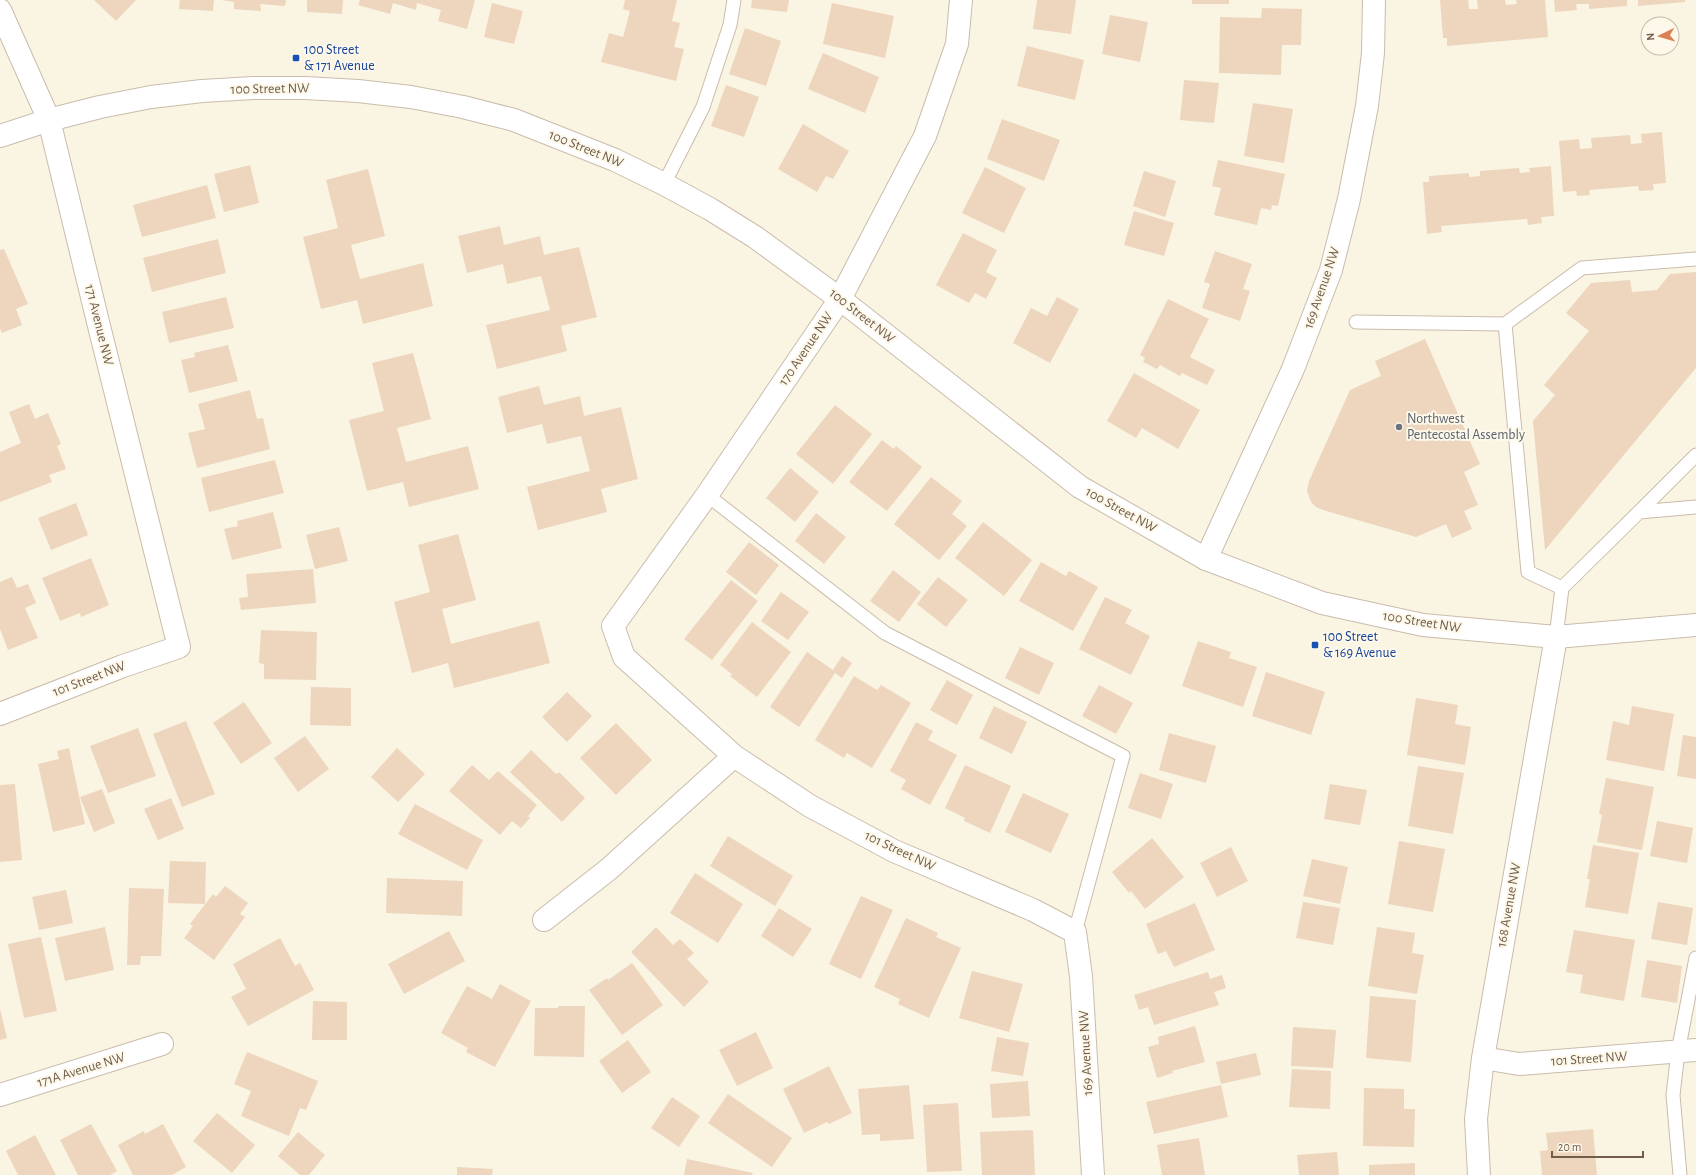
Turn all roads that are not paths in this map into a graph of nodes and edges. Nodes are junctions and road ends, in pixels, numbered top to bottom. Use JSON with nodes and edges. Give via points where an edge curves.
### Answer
{"nodes":[{"id":1,"x":734,"y":0,"type":"edge"},
{"id":2,"x":961,"y":0,"type":"edge"},
{"id":3,"x":1374,"y":0,"type":"edge"},
{"id":4,"x":0,"y":10,"type":"edge"},
{"id":5,"x":49,"y":120,"type":"junction"},
{"id":6,"x":0,"y":136,"type":"edge"},
{"id":7,"x":664,"y":184,"type":"junction"},
{"id":8,"x":1696,"y":259,"type":"edge"},
{"id":9,"x":840,"y":299,"type":"junction"},
{"id":10,"x":1356,"y":322,"type":"dead end"},
{"id":11,"x":1505,"y":324,"type":"junction"},
{"id":12,"x":1696,"y":455,"type":"edge"},
{"id":13,"x":707,"y":495,"type":"junction"},
{"id":14,"x":1696,"y":507,"type":"edge"},
{"id":15,"x":1639,"y":512,"type":"junction"},
{"id":16,"x":1206,"y":559,"type":"junction"},
{"id":17,"x":1562,"y":588,"type":"junction"},
{"id":18,"x":1696,"y":625,"type":"edge"},
{"id":19,"x":613,"y":626,"type":"joint"},
{"id":20,"x":1556,"y":637,"type":"junction"},
{"id":21,"x":179,"y":647,"type":"joint"},
{"id":22,"x":0,"y":714,"type":"edge"},
{"id":23,"x":734,"y":756,"type":"junction"},
{"id":24,"x":544,"y":920,"type":"dead end"},
{"id":25,"x":1075,"y":932,"type":"junction"},
{"id":26,"x":1696,"y":958,"type":"edge"},
{"id":27,"x":162,"y":1044,"type":"dead end"},
{"id":28,"x":1687,"y":1051,"type":"edge"},
{"id":29,"x":1483,"y":1058,"type":"junction"},
{"id":30,"x":0,"y":1095,"type":"edge"},
{"id":31,"x":1092,"y":1175,"type":"edge"},
{"id":32,"x":1479,"y":1175,"type":"edge"},
{"id":33,"x":1680,"y":1175,"type":"edge"}],
"edges":[{"from":1,"to":7,"type":"lane","via":[[730,25],[703,107]]},
{"from":2,"to":9,"type":"street","name":"170 Avenue NW","via":[[957,44],[925,136]]},
{"from":3,"to":16,"type":"street","name":"169 Avenue NW","via":[[1373,53],[1367,106],[1349,199],[1331,270],[1293,369]]},
{"from":4,"to":5,"type":"street","name":"171 Avenue NW"},
{"from":5,"to":6,"type":"street","name":"100 Street NW"},
{"from":5,"to":7,"type":"street","name":"100 Street NW","via":[[150,97],[202,91],[305,88],[358,91],[410,97],[514,120],[615,160]]},
{"from":5,"to":21,"type":"street","name":"171 Avenue NW"},
{"from":7,"to":9,"type":"street","name":"100 Street NW","via":[[755,237]]},
{"from":8,"to":11,"type":"lane","via":[[1582,268]]},
{"from":9,"to":13,"type":"street","name":"170 Avenue NW"},
{"from":9,"to":16,"type":"street","name":"100 Street NW","via":[[1080,487]]},
{"from":10,"to":11,"type":"lane"},
{"from":11,"to":17,"type":"lane","via":[[1528,572]]},
{"from":12,"to":15,"type":"lane"},
{"from":13,"to":19,"type":"street","name":"170 Avenue NW"},
{"from":13,"to":25,"type":"lane","via":[[884,633],[1123,756]]},
{"from":14,"to":15,"type":"lane"},
{"from":15,"to":17,"type":"lane"},
{"from":16,"to":20,"type":"street","name":"100 Street NW","via":[[1322,603],[1422,625]]},
{"from":17,"to":20,"type":"lane"},
{"from":18,"to":20,"type":"street","name":"100 Street NW"},
{"from":19,"to":23,"type":"street","name":"101 Street NW","via":[[624,657]]},
{"from":20,"to":29,"type":"street","name":"168 Avenue NW"},
{"from":21,"to":22,"type":"street","name":"101 Street NW"},
{"from":23,"to":24,"type":"street","via":[[609,869]]},
{"from":23,"to":25,"type":"street","name":"101 Street NW","via":[[810,806],[894,851],[1033,910]]},
{"from":25,"to":31,"type":"street","name":"169 Avenue NW","via":[[1081,976]]},
{"from":26,"to":28,"type":"lane"},
{"from":27,"to":30,"type":"street","name":"171A Avenue NW"},
{"from":28,"to":29,"type":"street","name":"101 Street NW","via":[[1519,1064]]},
{"from":28,"to":33,"type":"lane","via":[[1673,1095]]},
{"from":29,"to":32,"type":"street","name":"168 Avenue NW","via":[[1476,1119]]}]}
